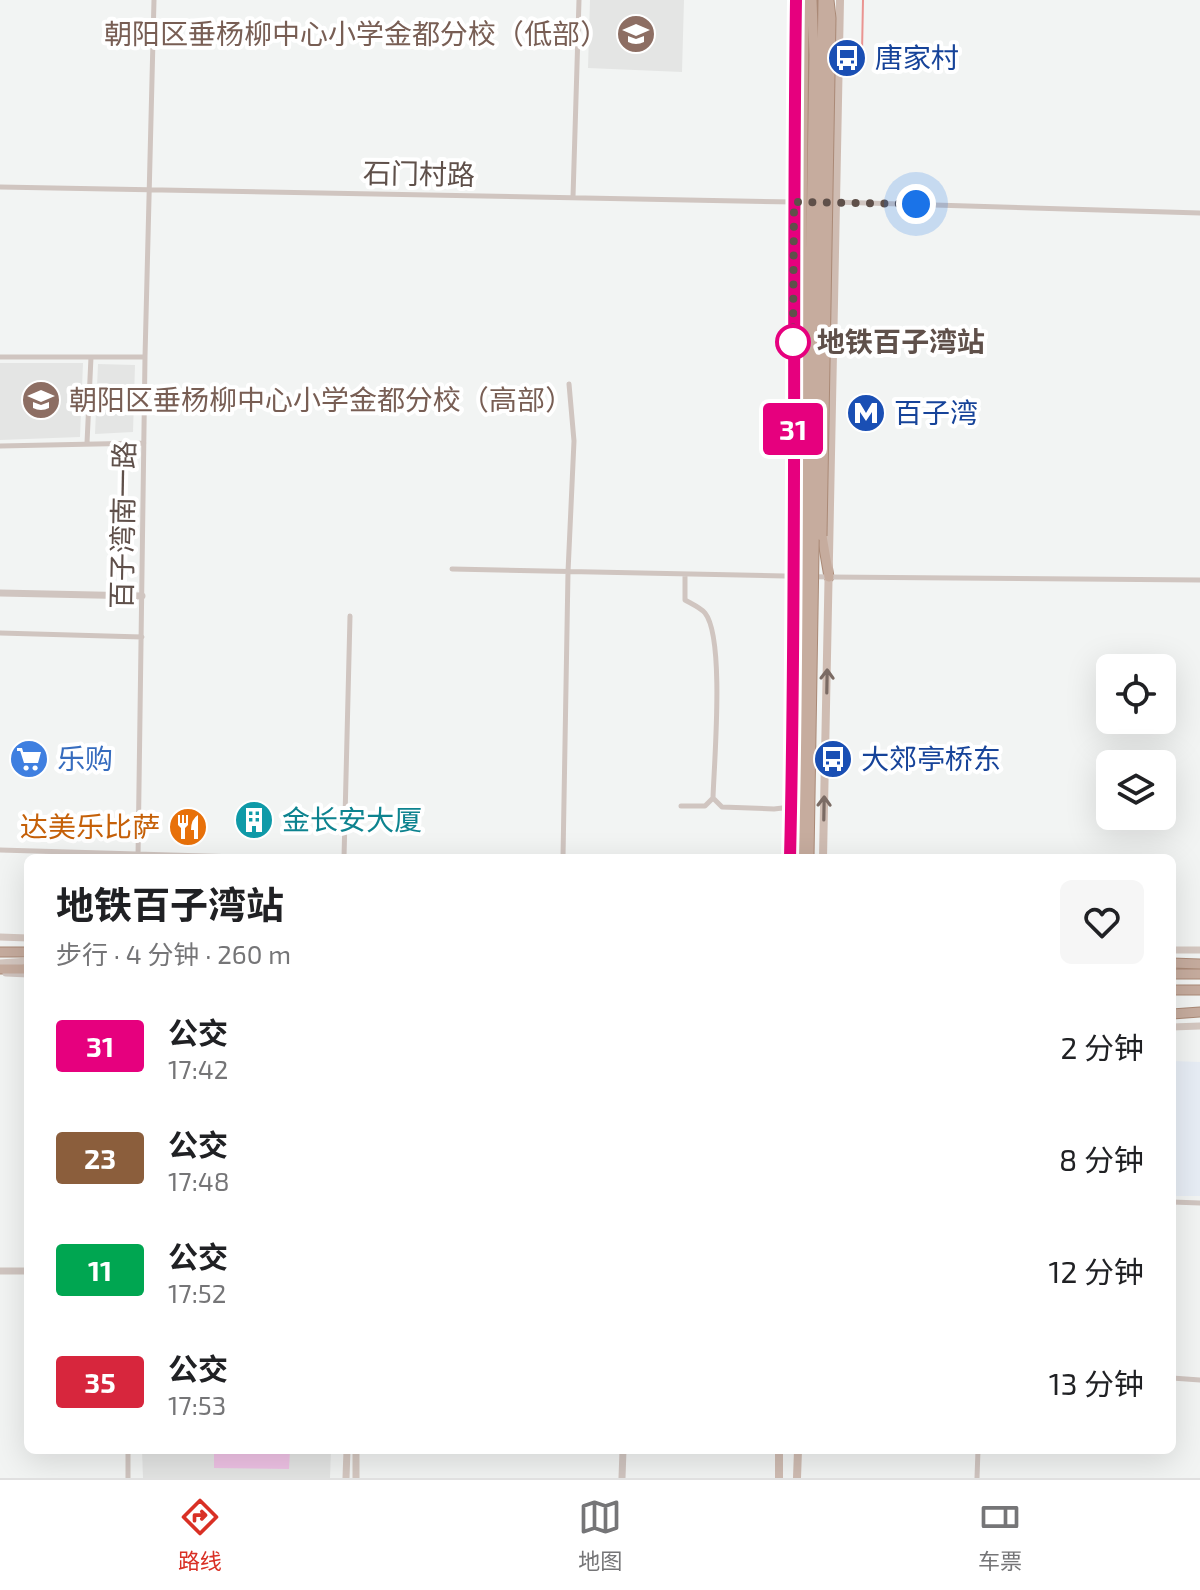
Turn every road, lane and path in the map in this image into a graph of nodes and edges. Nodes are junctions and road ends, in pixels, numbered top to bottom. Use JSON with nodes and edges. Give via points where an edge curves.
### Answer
{"nodes":[{"id":1,"x":154,"y":0,"type":"edge"},
{"id":2,"x":579,"y":0,"type":"edge"},
{"id":3,"x":796,"y":0,"type":"edge"},
{"id":4,"x":809,"y":0,"type":"edge"},
{"id":5,"x":826,"y":0,"type":"edge"},
{"id":6,"x":840,"y":0,"type":"edge"},
{"id":7,"x":795,"y":134,"type":"junction"},
{"id":8,"x":838,"y":134,"type":"junction"},
{"id":9,"x":0,"y":187,"type":"edge"},
{"id":10,"x":149,"y":189,"type":"junction"},
{"id":11,"x":573,"y":197,"type":"junction"},
{"id":12,"x":794,"y":202,"type":"junction"},
{"id":13,"x":837,"y":202,"type":"junction"},
{"id":14,"x":1200,"y":213,"type":"edge"},
{"id":15,"x":794,"y":271,"type":"junction"},
{"id":16,"x":836,"y":274,"type":"junction"},
{"id":17,"x":0,"y":357,"type":"edge"},
{"id":18,"x":91,"y":357,"type":"junction"},
{"id":19,"x":145,"y":357,"type":"junction"},
{"id":20,"x":569,"y":384,"type":"dead end"},
{"id":21,"x":87,"y":443,"type":"junction"},
{"id":22,"x":144,"y":443,"type":"junction"},
{"id":23,"x":0,"y":446,"type":"edge"},
{"id":24,"x":795,"y":511,"type":"junction"},
{"id":25,"x":452,"y":569,"type":"dead end"},
{"id":26,"x":568,"y":572,"type":"junction"},
{"id":27,"x":685,"y":574,"type":"junction"},
{"id":28,"x":795,"y":576,"type":"junction"},
{"id":29,"x":829,"y":577,"type":"junction"},
{"id":30,"x":1200,"y":580,"type":"edge"},
{"id":31,"x":0,"y":593,"type":"edge"},
{"id":32,"x":142,"y":596,"type":"junction"},
{"id":33,"x":350,"y":616,"type":"dead end"},
{"id":34,"x":0,"y":633,"type":"edge"},
{"id":35,"x":142,"y":637,"type":"junction"},
{"id":36,"x":713,"y":798,"type":"junction"},
{"id":37,"x":681,"y":806,"type":"dead end"},
{"id":38,"x":791,"y":807,"type":"joint"},
{"id":39,"x":0,"y":850,"type":"edge"},
{"id":40,"x":93,"y":854,"type":"edge"},
{"id":41,"x":139,"y":854,"type":"edge"},
{"id":42,"x":344,"y":854,"type":"edge"},
{"id":43,"x":563,"y":854,"type":"edge"},
{"id":44,"x":790,"y":854,"type":"edge"},
{"id":45,"x":802,"y":854,"type":"edge"},
{"id":46,"x":802,"y":854,"type":"edge"},
{"id":47,"x":809,"y":854,"type":"edge"},
{"id":48,"x":823,"y":854,"type":"edge"},
{"id":49,"x":0,"y":937,"type":"edge"},
{"id":50,"x":24,"y":938,"type":"edge"},
{"id":51,"x":0,"y":950,"type":"edge"},
{"id":52,"x":24,"y":950,"type":"edge"},
{"id":53,"x":1176,"y":950,"type":"edge"},
{"id":54,"x":1200,"y":950,"type":"edge"},
{"id":55,"x":24,"y":961,"type":"edge"},
{"id":56,"x":0,"y":963,"type":"edge"},
{"id":57,"x":1176,"y":963,"type":"edge"},
{"id":58,"x":1200,"y":964,"type":"edge"},
{"id":59,"x":0,"y":971,"type":"edge"},
{"id":60,"x":24,"y":972,"type":"edge"},
{"id":61,"x":1176,"y":974,"type":"edge"},
{"id":62,"x":1200,"y":974,"type":"edge"},
{"id":63,"x":1176,"y":990,"type":"edge"},
{"id":64,"x":1200,"y":990,"type":"edge"},
{"id":65,"x":1200,"y":1012,"type":"edge"},
{"id":66,"x":1176,"y":1014,"type":"edge"},
{"id":67,"x":1200,"y":1026,"type":"edge"},
{"id":68,"x":1176,"y":1027,"type":"edge"},
{"id":69,"x":1176,"y":1202,"type":"edge"},
{"id":70,"x":1200,"y":1203,"type":"edge"},
{"id":71,"x":0,"y":1271,"type":"edge"},
{"id":72,"x":24,"y":1271,"type":"edge"},
{"id":73,"x":1176,"y":1378,"type":"edge"},
{"id":74,"x":1200,"y":1380,"type":"edge"},
{"id":75,"x":128,"y":1454,"type":"edge"},
{"id":76,"x":347,"y":1454,"type":"edge"},
{"id":77,"x":356,"y":1454,"type":"edge"},
{"id":78,"x":623,"y":1454,"type":"edge"},
{"id":79,"x":779,"y":1454,"type":"edge"},
{"id":80,"x":798,"y":1454,"type":"edge"},
{"id":81,"x":978,"y":1454,"type":"edge"},
{"id":82,"x":128,"y":1478,"type":"edge"},
{"id":83,"x":346,"y":1478,"type":"edge"},
{"id":84,"x":356,"y":1478,"type":"edge"},
{"id":85,"x":622,"y":1478,"type":"edge"},
{"id":86,"x":779,"y":1478,"type":"edge"},
{"id":87,"x":797,"y":1478,"type":"edge"},
{"id":88,"x":977,"y":1478,"type":"edge"}],
"edges":[{"from":1,"to":10,"type":"street","name":"百子湾南一路"},
{"from":2,"to":11,"type":"street"},
{"from":3,"to":7,"type":"main road"},
{"from":4,"to":24,"type":"highway","bridge":true,"via":[[804,17]]},
{"from":4,"to":45,"type":"highway","bridge":true,"via":[[814,55]]},
{"from":5,"to":29,"type":"highway","bridge":true,"via":[[831,18],[822,536]]},
{"from":5,"to":47,"type":"highway","bridge":true},
{"from":6,"to":8,"type":"main road"},
{"from":7,"to":8,"type":"street","via":[[817,150]]},
{"from":7,"to":12,"type":"main road"},
{"from":8,"to":13,"type":"main road"},
{"from":9,"to":10,"type":"street","name":"石门村路"},
{"from":10,"to":11,"type":"street","name":"石门村路"},
{"from":10,"to":19,"type":"street","name":"百子湾南一路"},
{"from":11,"to":12,"type":"street","name":"石门村路"},
{"from":12,"to":13,"type":"street","name":"石门村路"},
{"from":12,"to":15,"type":"main road"},
{"from":13,"to":14,"type":"street","name":"石门村路"},
{"from":13,"to":16,"type":"main road"},
{"from":15,"to":16,"type":"street","via":[[806,262],[823,261]]},
{"from":15,"to":24,"type":"main road"},
{"from":16,"to":29,"type":"main road"},
{"from":17,"to":18,"type":"street"},
{"from":18,"to":19,"type":"street"},
{"from":18,"to":21,"type":"street"},
{"from":19,"to":22,"type":"street","name":"百子湾南一路"},
{"from":20,"to":26,"type":"street","via":[[574,441]]},
{"from":21,"to":22,"type":"street"},
{"from":21,"to":23,"type":"street"},
{"from":22,"to":32,"type":"street","name":"百子湾南一路"},
{"from":24,"to":28,"type":"main road"},
{"from":25,"to":26,"type":"street"},
{"from":26,"to":27,"type":"street"},
{"from":26,"to":43,"type":"street"},
{"from":27,"to":28,"type":"street"},
{"from":27,"to":36,"type":"street","via":[[685,600],[706,614],[715,640]]},
{"from":28,"to":29,"type":"street"},
{"from":28,"to":44,"type":"main road"},
{"from":29,"to":30,"type":"street"},
{"from":48,"to":29,"type":"main road","one_way":true},
{"from":31,"to":32,"type":"street"},
{"from":32,"to":35,"type":"street","name":"百子湾南一路"},
{"from":33,"to":42,"type":"street"},
{"from":34,"to":35,"type":"street"},
{"from":35,"to":41,"type":"street","name":"百子湾南一路"},
{"from":36,"to":37,"type":"street","via":[[705,806]]},
{"from":36,"to":38,"type":"street","via":[[722,807]]},
{"from":38,"to":46,"type":"main road","via":[[799,813]]},
{"from":39,"to":40,"type":"street"},
{"from":49,"to":50,"type":"main road"},
{"from":51,"to":52,"type":"highway"},
{"from":53,"to":54,"type":"main road"},
{"from":55,"to":56,"type":"main road"},
{"from":57,"to":58,"type":"highway"},
{"from":59,"to":60,"type":"highway"},
{"from":61,"to":62,"type":"highway"},
{"from":63,"to":64,"type":"highway"},
{"from":65,"to":66,"type":"highway"},
{"from":67,"to":68,"type":"main road"},
{"from":69,"to":70,"type":"street"},
{"from":71,"to":72,"type":"street"},
{"from":73,"to":74,"type":"street"},
{"from":75,"to":82,"type":"street"},
{"from":76,"to":83,"type":"main road"},
{"from":77,"to":84,"type":"main road"},
{"from":78,"to":85,"type":"street"},
{"from":79,"to":86,"type":"main road"},
{"from":80,"to":87,"type":"main road"},
{"from":81,"to":88,"type":"street"}]}
